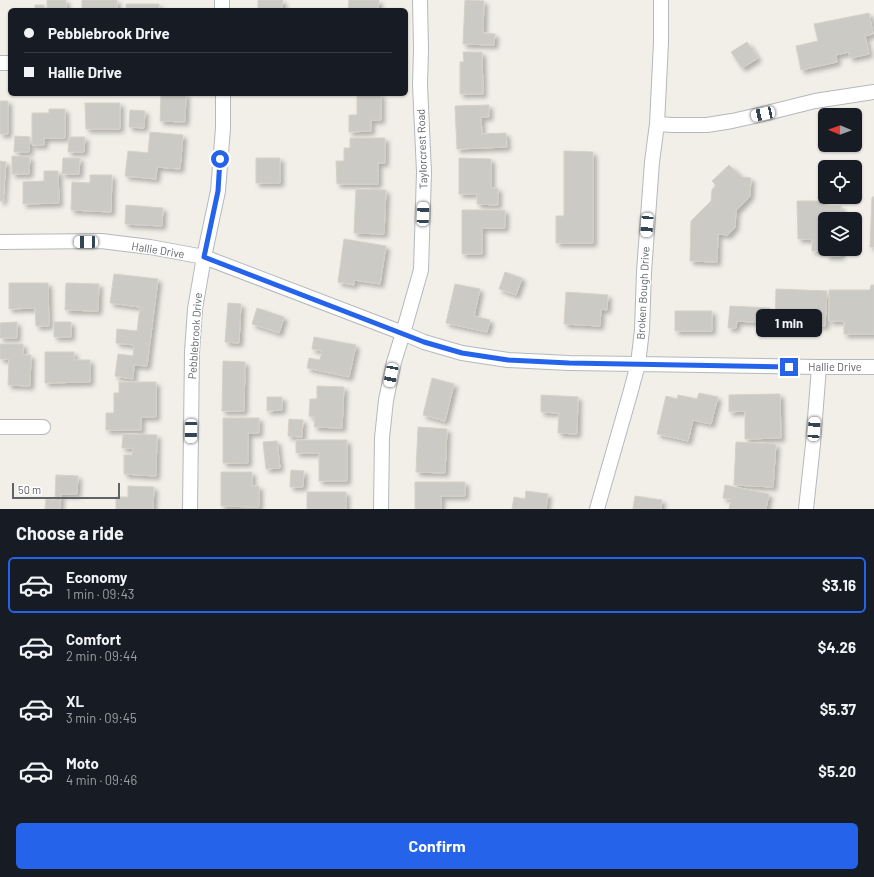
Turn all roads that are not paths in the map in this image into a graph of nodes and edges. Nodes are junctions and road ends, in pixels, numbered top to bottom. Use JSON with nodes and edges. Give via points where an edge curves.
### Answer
{"nodes":[{"id":1,"x":420,"y":0,"type":"edge"},
{"id":2,"x":661,"y":0,"type":"edge"},
{"id":3,"x":874,"y":92,"type":"edge"},
{"id":4,"x":223,"y":96,"type":"edge"},
{"id":5,"x":657,"y":124,"type":"junction"},
{"id":6,"x":0,"y":242,"type":"edge"},
{"id":7,"x":204,"y":257,"type":"junction"},
{"id":8,"x":403,"y":333,"type":"junction"},
{"id":9,"x":638,"y":364,"type":"junction"},
{"id":10,"x":819,"y":367,"type":"junction"},
{"id":11,"x":874,"y":367,"type":"edge"},
{"id":12,"x":0,"y":427,"type":"edge"},
{"id":13,"x":43,"y":427,"type":"dead end"},
{"id":14,"x":190,"y":509,"type":"edge"},
{"id":15,"x":381,"y":509,"type":"edge"},
{"id":16,"x":597,"y":509,"type":"edge"},
{"id":17,"x":806,"y":509,"type":"edge"}],
"edges":[{"from":1,"to":8,"type":"street","name":"Taylorcrest Road","via":[[424,172],[421,270]]},
{"from":2,"to":5,"type":"street","name":"Broken Bough Drive"},
{"from":3,"to":5,"type":"street","via":[[815,101],[706,125]]},
{"from":4,"to":7,"type":"street","name":"Pebblebrook Drive","via":[[218,191]]},
{"from":5,"to":9,"type":"street","name":"Broken Bough Drive"},
{"from":6,"to":7,"type":"street","name":"Hallie Drive","via":[[101,242],[150,247]]},
{"from":7,"to":8,"type":"street","name":"Hallie Drive"},
{"from":7,"to":14,"type":"street","name":"Pebblebrook Drive","via":[[195,309],[192,352]]},
{"from":8,"to":9,"type":"street","name":"Hallie Drive","via":[[462,353],[508,360]]},
{"from":8,"to":15,"type":"street","name":"Taylorcrest Road","via":[[386,400],[382,438]]},
{"from":9,"to":10,"type":"street","name":"Hallie Drive"},
{"from":9,"to":16,"type":"street","name":"Broken Bough Drive"},
{"from":10,"to":11,"type":"street","name":"Hallie Drive"},
{"from":10,"to":17,"type":"street"},
{"from":12,"to":13,"type":"street"}]}
